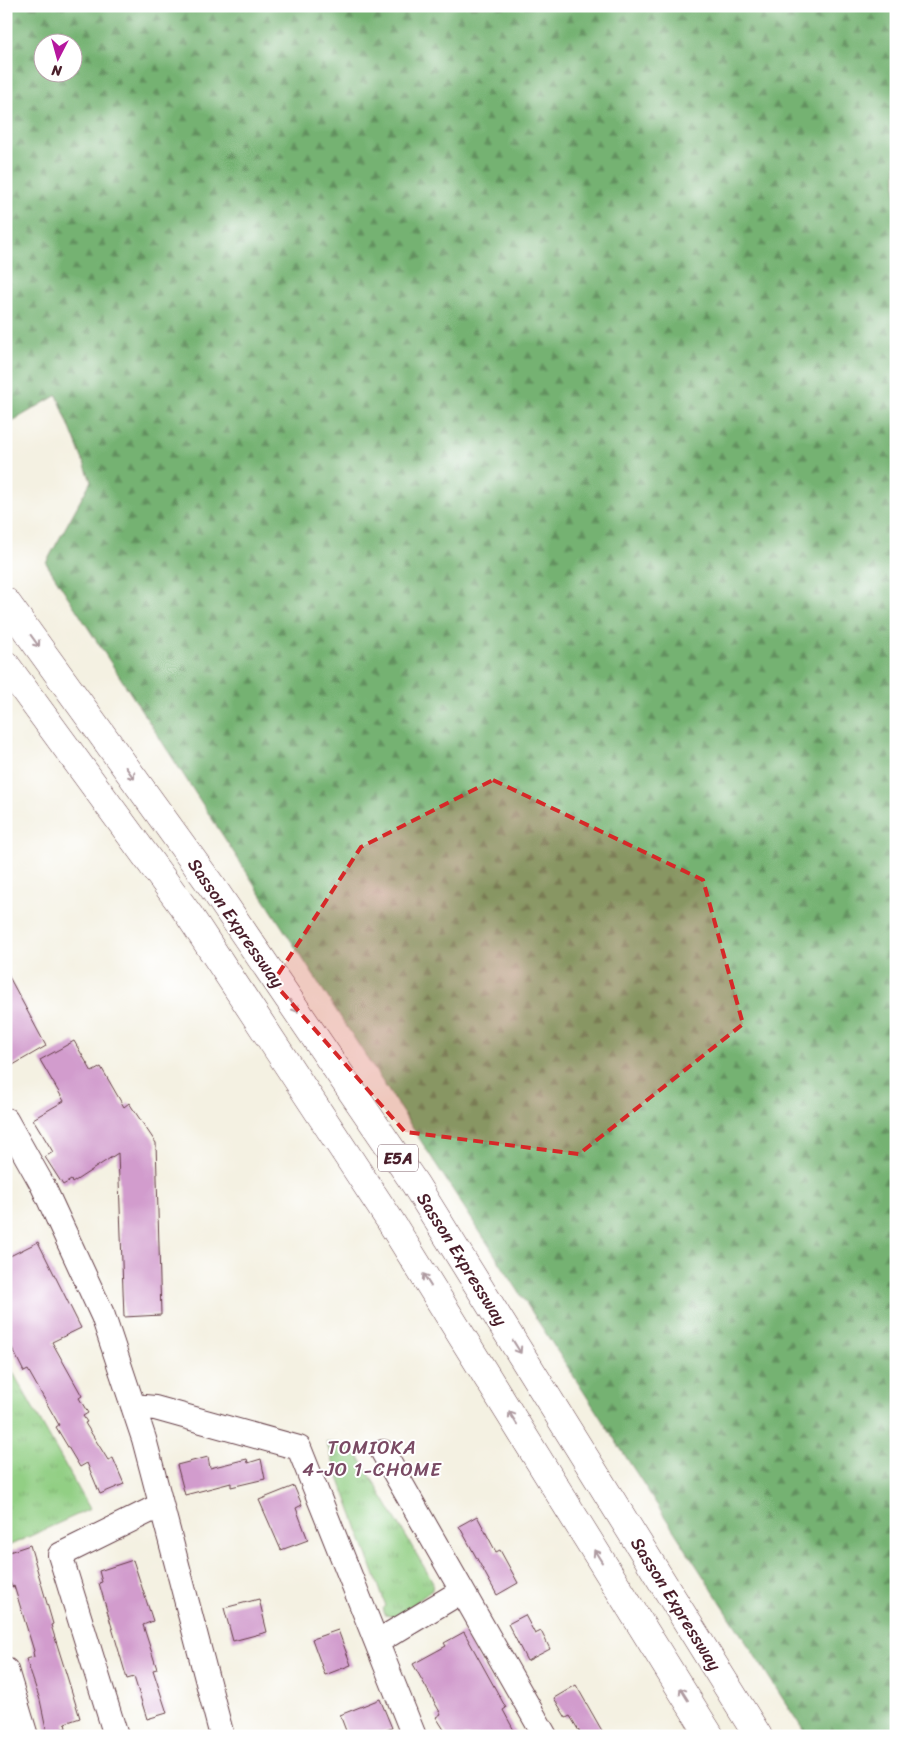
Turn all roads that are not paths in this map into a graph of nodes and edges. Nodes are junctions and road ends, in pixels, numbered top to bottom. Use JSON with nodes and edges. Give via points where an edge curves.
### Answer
{"nodes":[{"id":1,"x":6,"y":602,"type":"edge"},
{"id":2,"x":6,"y":665,"type":"edge"},
{"id":3,"x":6,"y":1120,"type":"edge"},
{"id":4,"x":133,"y":1406,"type":"junction"},
{"id":5,"x":383,"y":1452,"type":"dead end"},
{"id":6,"x":161,"y":1505,"type":"junction"},
{"id":7,"x":462,"y":1591,"type":"junction"},
{"id":8,"x":377,"y":1642,"type":"junction"},
{"id":9,"x":6,"y":1670,"type":"edge"},
{"id":10,"x":26,"y":1736,"type":"edge"},
{"id":11,"x":116,"y":1736,"type":"edge"},
{"id":12,"x":222,"y":1736,"type":"edge"},
{"id":13,"x":414,"y":1736,"type":"edge"},
{"id":14,"x":545,"y":1736,"type":"edge"},
{"id":15,"x":710,"y":1736,"type":"edge"},
{"id":16,"x":758,"y":1736,"type":"edge"}],
"edges":[{"from":1,"to":16,"type":"highway","name":"Sasson Expressway","number":"E5A","one_way":true,"via":[[213,888],[415,1184]]},
{"from":15,"to":2,"type":"highway","name":"Sasson Expressway","number":"E5A","one_way":true,"via":[[388,1219],[189,915]]},
{"from":3,"to":4,"type":"street","via":[[42,1184],[103,1316]]},
{"from":4,"to":6,"type":"street"},
{"from":4,"to":8,"type":"street","via":[[155,1408],[299,1448]]},
{"from":5,"to":7,"type":"street"},
{"from":6,"to":11,"type":"street","via":[[60,1554]]},
{"from":6,"to":12,"type":"street"},
{"from":7,"to":8,"type":"street"},
{"from":7,"to":14,"type":"street"},
{"from":8,"to":13,"type":"street"},
{"from":9,"to":10,"type":"street"}]}
